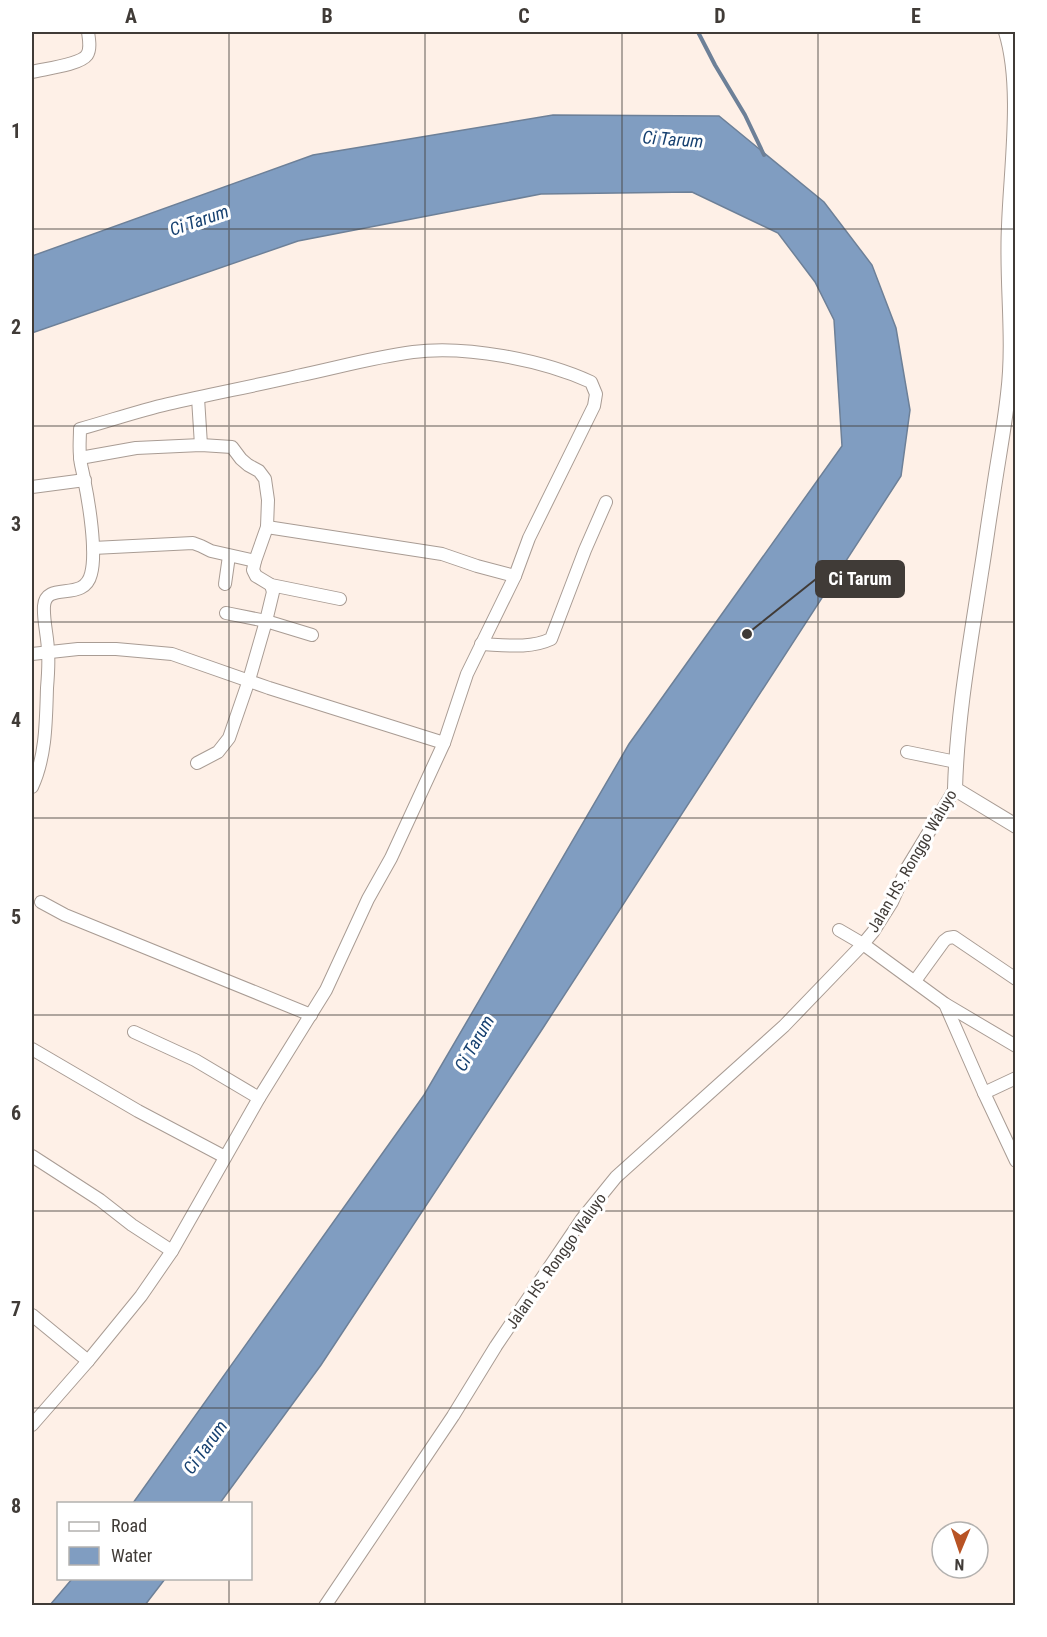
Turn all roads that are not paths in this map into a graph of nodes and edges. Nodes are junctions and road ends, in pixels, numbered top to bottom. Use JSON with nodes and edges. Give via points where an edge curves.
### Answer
{"nodes":[{"id":1,"x":88,"y":32,"type":"edge"},
{"id":2,"x":1006,"y":32,"type":"edge"},
{"id":3,"x":32,"y":72,"type":"edge"},
{"id":4,"x":1015,"y":122,"type":"edge"},
{"id":5,"x":1013,"y":291,"type":"edge"},
{"id":6,"x":1012,"y":395,"type":"edge"},
{"id":7,"x":198,"y":398,"type":"junction"},
{"id":8,"x":201,"y":445,"type":"junction"},
{"id":9,"x":80,"y":458,"type":"junction"},
{"id":10,"x":85,"y":480,"type":"junction"},
{"id":11,"x":32,"y":487,"type":"edge"},
{"id":12,"x":606,"y":502,"type":"dead end"},
{"id":13,"x":267,"y":526,"type":"junction"},
{"id":14,"x":93,"y":548,"type":"junction"},
{"id":15,"x":229,"y":556,"type":"junction"},
{"id":16,"x":255,"y":561,"type":"junction"},
{"id":17,"x":515,"y":576,"type":"junction"},
{"id":18,"x":225,"y":584,"type":"dead end"},
{"id":19,"x":272,"y":585,"type":"junction"},
{"id":20,"x":340,"y":599,"type":"dead end"},
{"id":21,"x":226,"y":613,"type":"dead end"},
{"id":22,"x":266,"y":621,"type":"junction"},
{"id":23,"x":312,"y":634,"type":"dead end"},
{"id":24,"x":482,"y":644,"type":"junction"},
{"id":25,"x":48,"y":652,"type":"junction"},
{"id":26,"x":32,"y":654,"type":"edge"},
{"id":27,"x":249,"y":680,"type":"junction"},
{"id":28,"x":444,"y":743,"type":"junction"},
{"id":29,"x":907,"y":752,"type":"dead end"},
{"id":30,"x":956,"y":762,"type":"junction"},
{"id":31,"x":197,"y":763,"type":"dead end"},
{"id":32,"x":32,"y":787,"type":"edge"},
{"id":33,"x":955,"y":789,"type":"junction"},
{"id":34,"x":1016,"y":826,"type":"edge"},
{"id":35,"x":41,"y":902,"type":"dead end"},
{"id":36,"x":839,"y":930,"type":"dead end"},
{"id":37,"x":863,"y":944,"type":"junction"},
{"id":38,"x":1016,"y":979,"type":"edge"},
{"id":39,"x":915,"y":981,"type":"junction"},
{"id":40,"x":945,"y":1004,"type":"junction"},
{"id":41,"x":311,"y":1015,"type":"junction"},
{"id":42,"x":134,"y":1032,"type":"dead end"},
{"id":43,"x":1016,"y":1046,"type":"edge"},
{"id":44,"x":32,"y":1049,"type":"edge"},
{"id":45,"x":1016,"y":1078,"type":"edge"},
{"id":46,"x":984,"y":1093,"type":"junction"},
{"id":47,"x":259,"y":1098,"type":"junction"},
{"id":48,"x":32,"y":1156,"type":"edge"},
{"id":49,"x":225,"y":1157,"type":"junction"},
{"id":50,"x":1016,"y":1161,"type":"edge"},
{"id":51,"x":172,"y":1251,"type":"junction"},
{"id":52,"x":32,"y":1314,"type":"edge"},
{"id":53,"x":88,"y":1361,"type":"junction"},
{"id":54,"x":32,"y":1425,"type":"edge"},
{"id":55,"x":325,"y":1605,"type":"edge"}],
"edges":[{"from":1,"to":3,"type":"street","via":[[85,58]]},
{"from":2,"to":4,"type":"street","name":"Jalan HS. Ronggo Waluyo","via":[[1013,70]]},
{"from":4,"to":5,"type":"street","name":"Jalan HS. Ronggo Waluyo","via":[[1007,252]]},
{"from":5,"to":6,"type":"street","name":"Jalan HS. Ronggo Waluyo"},
{"from":6,"to":30,"type":"street","name":"Jalan HS. Ronggo Waluyo","via":[[968,655]]},
{"from":7,"to":8,"type":"street"},
{"from":7,"to":9,"type":"street","via":[[80,429]]},
{"from":7,"to":17,"type":"street","via":[[366,360],[432,350],[473,351],[513,358],[591,382],[596,394],[594,406],[529,538]]},
{"from":8,"to":9,"type":"street","via":[[136,448]]},
{"from":8,"to":13,"type":"street","via":[[231,447],[259,471],[265,479]]},
{"from":9,"to":10,"type":"street"},
{"from":10,"to":11,"type":"street"},
{"from":10,"to":14,"type":"street"},
{"from":12,"to":24,"type":"street","via":[[551,639],[527,645]]},
{"from":13,"to":16,"type":"street"},
{"from":13,"to":17,"type":"street","via":[[442,554]]},
{"from":14,"to":15,"type":"street","via":[[193,543]]},
{"from":14,"to":25,"type":"street","via":[[91,576],[86,586],[47,597],[44,605]]},
{"from":15,"to":16,"type":"street"},
{"from":15,"to":18,"type":"street"},
{"from":16,"to":19,"type":"street","via":[[256,576]]},
{"from":17,"to":24,"type":"street"},
{"from":19,"to":20,"type":"street"},
{"from":19,"to":22,"type":"street"},
{"from":21,"to":22,"type":"street"},
{"from":22,"to":23,"type":"street"},
{"from":22,"to":27,"type":"street"},
{"from":24,"to":28,"type":"street","via":[[467,674]]},
{"from":25,"to":26,"type":"street"},
{"from":25,"to":27,"type":"street","via":[[116,649],[172,654]]},
{"from":25,"to":32,"type":"street","via":[[44,745]]},
{"from":27,"to":28,"type":"street"},
{"from":27,"to":31,"type":"street","via":[[229,738],[218,752]]},
{"from":28,"to":41,"type":"street"},
{"from":29,"to":30,"type":"street"},
{"from":30,"to":33,"type":"street","name":"Jalan HS. Ronggo Waluyo"},
{"from":33,"to":34,"type":"street"},
{"from":33,"to":37,"type":"street","name":"Jalan HS. Ronggo Waluyo","via":[[907,868],[892,902]]},
{"from":35,"to":41,"type":"street"},
{"from":36,"to":37,"type":"street"},
{"from":37,"to":39,"type":"street"},
{"from":37,"to":55,"type":"street","name":"Jalan HS. Ronggo Waluyo","via":[[784,1026],[616,1177],[582,1219]]},
{"from":38,"to":39,"type":"street","via":[[954,937],[944,941]]},
{"from":39,"to":40,"type":"street"},
{"from":40,"to":43,"type":"street"},
{"from":40,"to":46,"type":"street"},
{"from":41,"to":47,"type":"street"},
{"from":42,"to":47,"type":"street","via":[[195,1060]]},
{"from":44,"to":49,"type":"street"},
{"from":45,"to":46,"type":"street"},
{"from":46,"to":50,"type":"street"},
{"from":47,"to":49,"type":"street"},
{"from":48,"to":51,"type":"street"},
{"from":49,"to":51,"type":"street"},
{"from":51,"to":53,"type":"street"},
{"from":52,"to":53,"type":"street"},
{"from":53,"to":54,"type":"street"}]}
